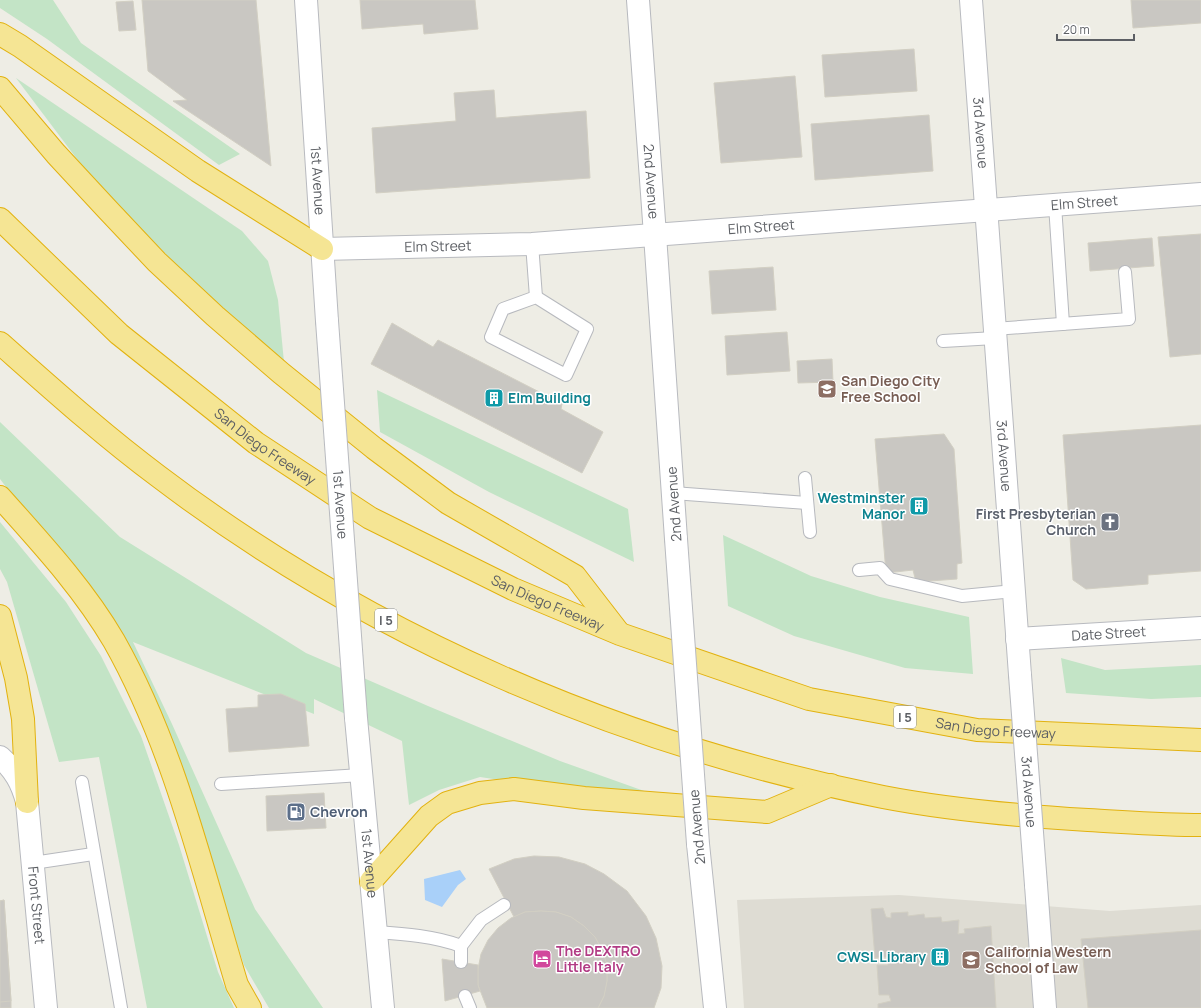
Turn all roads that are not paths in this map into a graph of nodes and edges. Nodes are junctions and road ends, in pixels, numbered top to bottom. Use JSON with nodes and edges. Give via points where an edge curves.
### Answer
{"nodes":[{"id":1,"x":306,"y":0,"type":"edge"},
{"id":2,"x":638,"y":0,"type":"edge"},
{"id":3,"x":971,"y":0,"type":"edge"},
{"id":4,"x":0,"y":34,"type":"edge"},
{"id":5,"x":0,"y":88,"type":"edge"},
{"id":6,"x":1201,"y":194,"type":"edge"},
{"id":7,"x":1055,"y":205,"type":"junction"},
{"id":8,"x":985,"y":210,"type":"junction"},
{"id":9,"x":0,"y":219,"type":"edge"},
{"id":10,"x":655,"y":235,"type":"junction"},
{"id":11,"x":532,"y":244,"type":"junction"},
{"id":12,"x":322,"y":249,"type":"junction"},
{"id":13,"x":1125,"y":272,"type":"dead end"},
{"id":14,"x":536,"y":297,"type":"junction"},
{"id":15,"x":1063,"y":324,"type":"junction"},
{"id":16,"x":994,"y":334,"type":"junction"},
{"id":17,"x":943,"y":341,"type":"dead end"},
{"id":18,"x":0,"y":343,"type":"edge"},
{"id":19,"x":804,"y":478,"type":"dead end"},
{"id":20,"x":673,"y":493,"type":"junction"},
{"id":21,"x":0,"y":497,"type":"edge"},
{"id":22,"x":807,"y":503,"type":"junction"},
{"id":23,"x":810,"y":532,"type":"dead end"},
{"id":24,"x":859,"y":570,"type":"dead end"},
{"id":25,"x":1014,"y":592,"type":"junction"},
{"id":26,"x":0,"y":616,"type":"edge"},
{"id":27,"x":1201,"y":628,"type":"edge"},
{"id":28,"x":620,"y":634,"type":"junction"},
{"id":29,"x":1017,"y":640,"type":"junction"},
{"id":30,"x":1201,"y":740,"type":"edge"},
{"id":31,"x":0,"y":757,"type":"edge"},
{"id":32,"x":361,"y":774,"type":"junction"},
{"id":33,"x":82,"y":782,"type":"dead end"},
{"id":34,"x":221,"y":784,"type":"dead end"},
{"id":35,"x":831,"y":785,"type":"junction"},
{"id":36,"x":27,"y":802,"type":"junction"},
{"id":37,"x":1201,"y":825,"type":"edge"},
{"id":38,"x":94,"y":854,"type":"junction"},
{"id":39,"x":33,"y":863,"type":"junction"},
{"id":40,"x":371,"y":882,"type":"junction"},
{"id":41,"x":504,"y":905,"type":"dead end"},
{"id":42,"x":375,"y":932,"type":"junction"},
{"id":43,"x":461,"y":946,"type":"junction"},
{"id":44,"x":461,"y":962,"type":"dead end"},
{"id":45,"x":465,"y":996,"type":"dead end"},
{"id":46,"x":46,"y":1008,"type":"edge"},
{"id":47,"x":120,"y":1008,"type":"edge"},
{"id":48,"x":250,"y":1008,"type":"edge"},
{"id":49,"x":382,"y":1008,"type":"edge"},
{"id":50,"x":470,"y":1008,"type":"edge"},
{"id":51,"x":715,"y":1008,"type":"edge"},
{"id":52,"x":1045,"y":1008,"type":"edge"}],
"edges":[{"from":1,"to":12,"type":"street","name":"1st Avenue"},
{"from":2,"to":10,"type":"street","name":"2nd Avenue"},
{"from":3,"to":8,"type":"street","name":"3rd Avenue"},
{"from":4,"to":12,"type":"highway","via":[[198,171]]},
{"from":5,"to":28,"type":"highway","via":[[56,154],[157,262],[280,373],[448,503],[575,576]]},
{"from":6,"to":7,"type":"street","name":"Elm Street"},
{"from":7,"to":8,"type":"street","name":"Elm Street"},
{"from":7,"to":15,"type":"lane"},
{"from":8,"to":10,"type":"street","name":"Elm Street"},
{"from":8,"to":16,"type":"street","name":"3rd Avenue"},
{"from":9,"to":28,"type":"highway","name":"San Diego Freeway","number":"I 5","via":[[119,334],[256,443],[370,518],[513,589]]},
{"from":10,"to":11,"type":"street","name":"Elm Street"},
{"from":10,"to":20,"type":"street","name":"2nd Avenue"},
{"from":11,"to":12,"type":"street","name":"Elm Street"},
{"from":11,"to":14,"type":"lane"},
{"from":12,"to":32,"type":"street","name":"1st Avenue","bridge":true},
{"from":13,"to":15,"type":"lane","via":[[1129,319]]},
{"from":14,"to":14,"type":"lane","via":[[503,309],[491,337],[566,375],[587,329]]},
{"from":15,"to":16,"type":"lane"},
{"from":16,"to":17,"type":"lane"},
{"from":16,"to":25,"type":"street","name":"3rd Avenue"},
{"from":18,"to":35,"type":"highway","number":"I 5","via":[[157,476],[255,544],[422,641],[521,686],[630,728],[755,768]]},
{"from":19,"to":22,"type":"lane"},
{"from":20,"to":22,"type":"lane"},
{"from":20,"to":51,"type":"street","name":"2nd Avenue","bridge":true,"via":[[698,844]]},
{"from":21,"to":48,"type":"highway","via":[[68,574],[114,641],[149,711],[175,778],[237,985]]},
{"from":22,"to":23,"type":"lane"},
{"from":24,"to":25,"type":"lane","via":[[880,568],[890,579],[962,596]]},
{"from":25,"to":29,"type":"street","name":"3rd Avenue"},
{"from":26,"to":36,"type":"highway","via":[[16,678],[22,719]]},
{"from":27,"to":29,"type":"street","name":"Date Street"},
{"from":28,"to":30,"type":"highway","name":"San Diego Freeway","number":"I 5","via":[[809,699],[977,730]]},
{"from":29,"to":52,"type":"street","name":"3rd Avenue","bridge":true},
{"from":31,"to":36,"type":"street","name":"Front Street","via":[[10,765],[20,780]]},
{"from":32,"to":34,"type":"lane"},
{"from":32,"to":40,"type":"street","name":"1st Avenue"},
{"from":33,"to":38,"type":"lane"},
{"from":35,"to":37,"type":"highway","number":"I 5","via":[[886,797],[1016,815]]},
{"from":35,"to":40,"type":"highway","via":[[767,812],[584,798],[514,789],[480,793],[447,803],[430,816]]},
{"from":36,"to":39,"type":"street","name":"Front Street"},
{"from":38,"to":39,"type":"lane"},
{"from":38,"to":47,"type":"lane"},
{"from":39,"to":46,"type":"street","name":"Front Street"},
{"from":40,"to":42,"type":"street","name":"1st Avenue"},
{"from":41,"to":43,"type":"lane","via":[[481,920]]},
{"from":42,"to":43,"type":"lane","via":[[419,936]]},
{"from":42,"to":49,"type":"street","name":"1st Avenue"},
{"from":43,"to":44,"type":"lane"},
{"from":45,"to":50,"type":"lane"}]}
